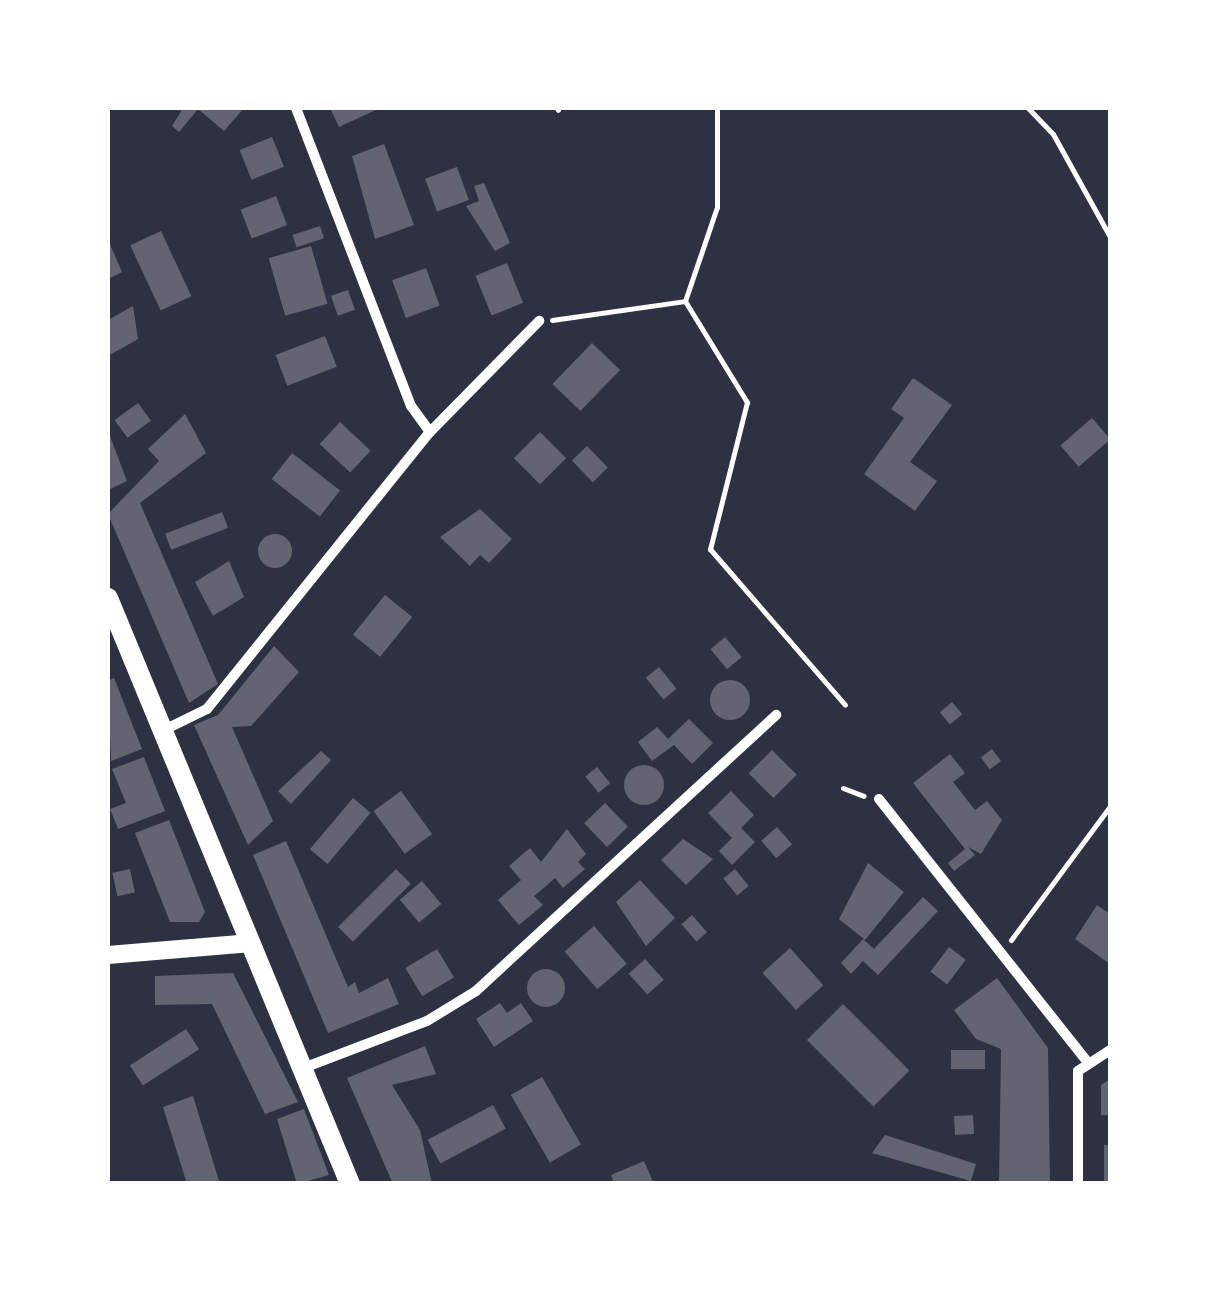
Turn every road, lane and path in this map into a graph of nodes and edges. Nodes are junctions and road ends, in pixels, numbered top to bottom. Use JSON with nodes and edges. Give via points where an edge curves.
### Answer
{"nodes":[{"id":1,"x":296,"y":108,"type":"edge"},
{"id":2,"x":717,"y":108,"type":"edge"},
{"id":3,"x":1028,"y":108,"type":"edge"},
{"id":4,"x":1110,"y":237,"type":"edge"},
{"id":5,"x":684,"y":301,"type":"junction"},
{"id":6,"x":539,"y":322,"type":"joint"},
{"id":7,"x":430,"y":432,"type":"junction"},
{"id":8,"x":108,"y":598,"type":"edge"},
{"id":9,"x":845,"y":705,"type":"dead end"},
{"id":10,"x":776,"y":715,"type":"dead end"},
{"id":11,"x":162,"y":731,"type":"junction"},
{"id":12,"x":880,"y":799,"type":"dead end"},
{"id":13,"x":1110,"y":806,"type":"edge"},
{"id":14,"x":252,"y":943,"type":"junction"},
{"id":15,"x":1002,"y":953,"type":"junction"},
{"id":16,"x":108,"y":956,"type":"edge"},
{"id":17,"x":1110,"y":1050,"type":"edge"},
{"id":18,"x":1085,"y":1059,"type":"junction"},
{"id":19,"x":306,"y":1067,"type":"junction"},
{"id":20,"x":350,"y":1184,"type":"edge"},
{"id":21,"x":1078,"y":1184,"type":"edge"}],
"edges":[{"from":1,"to":7,"type":"street","via":[[410,406]]},
{"from":2,"to":5,"type":"path","via":[[717,207]]},
{"from":3,"to":4,"type":"path","via":[[1053,134]]},
{"from":5,"to":6,"type":"path"},
{"from":5,"to":9,"type":"path","via":[[747,402],[710,549]]},
{"from":6,"to":7,"type":"street"},
{"from":7,"to":11,"type":"street","via":[[207,709]]},
{"from":8,"to":11,"type":"main road"},
{"from":10,"to":19,"type":"street","via":[[476,991],[427,1021]]},
{"from":11,"to":14,"type":"main road"},
{"from":12,"to":15,"type":"street"},
{"from":13,"to":15,"type":"path"},
{"from":14,"to":16,"type":"street"},
{"from":14,"to":19,"type":"main road"},
{"from":15,"to":18,"type":"street"},
{"from":17,"to":18,"type":"street"},
{"from":18,"to":21,"type":"street","via":[[1076,1088]]},
{"from":19,"to":20,"type":"main road"}]}
